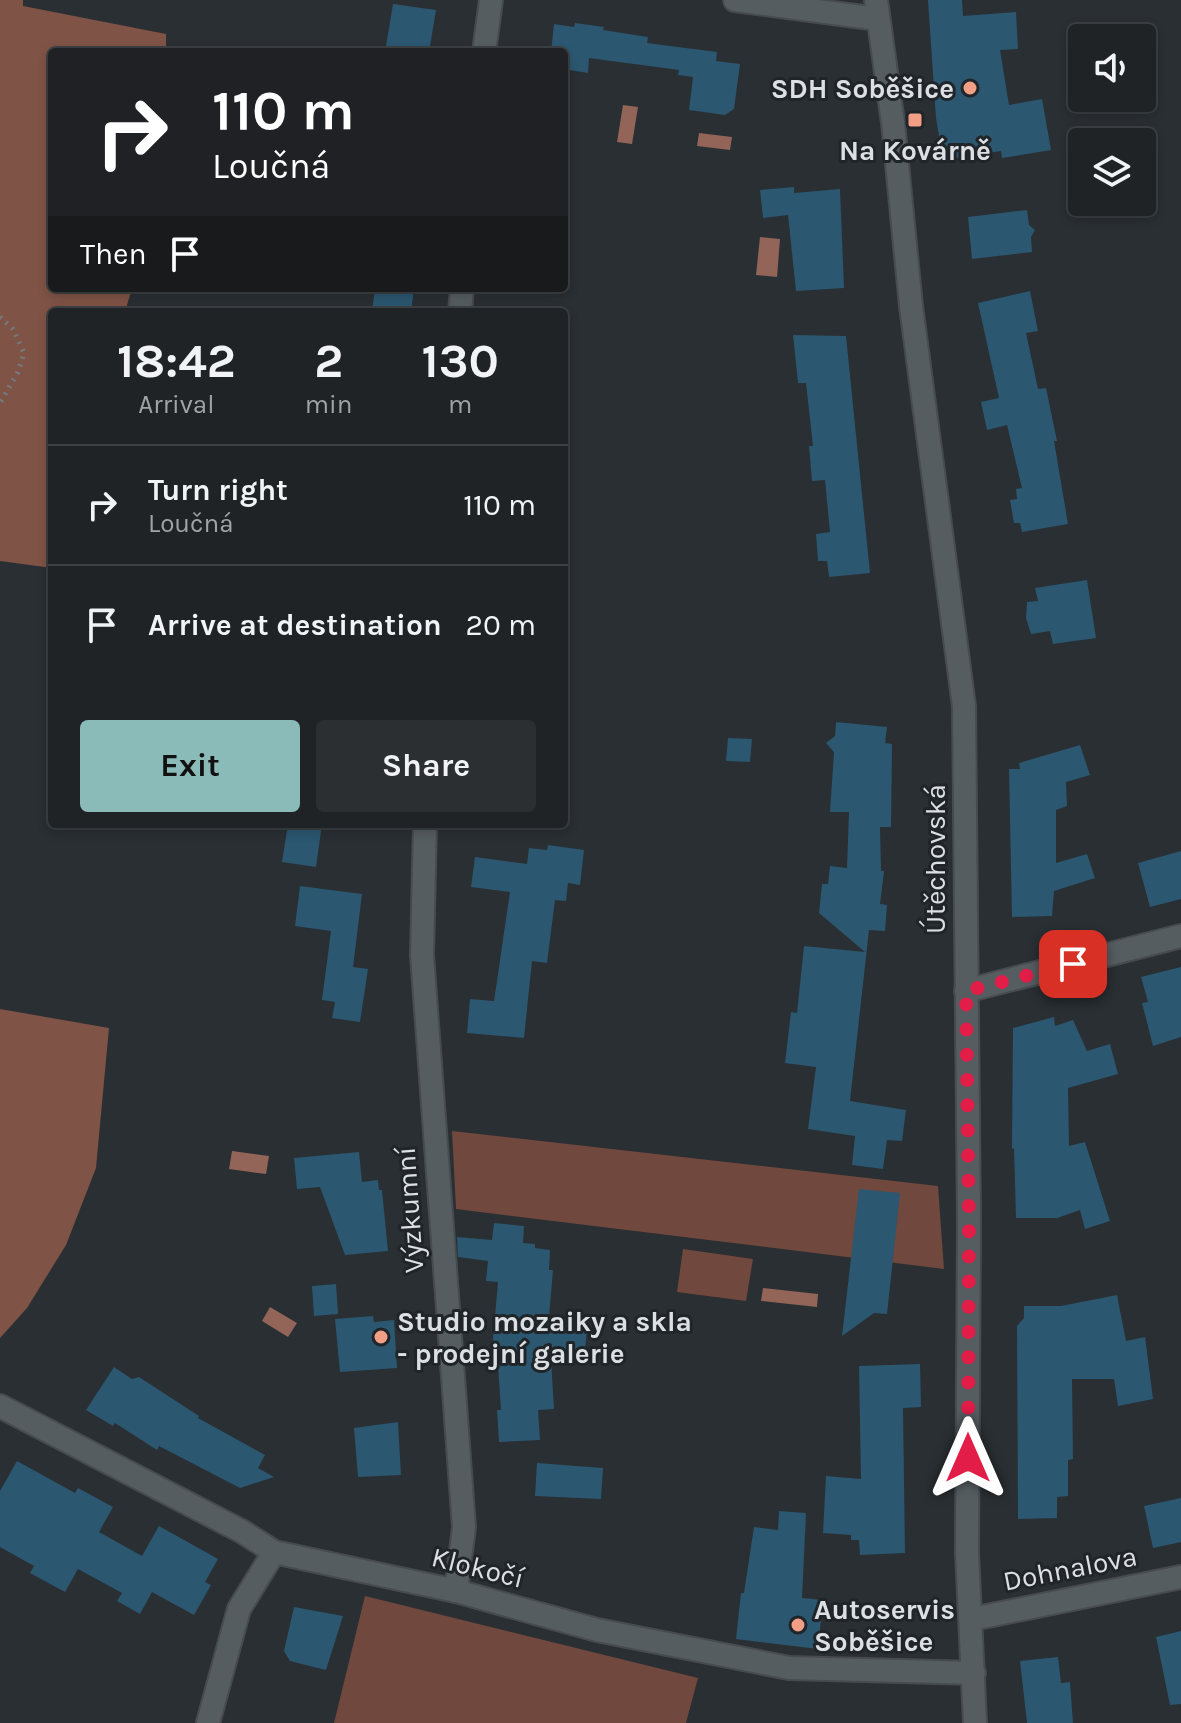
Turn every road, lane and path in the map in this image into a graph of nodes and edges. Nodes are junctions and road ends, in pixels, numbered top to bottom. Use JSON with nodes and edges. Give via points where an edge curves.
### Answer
{"nodes":[{"id":1,"x":491,"y":0,"type":"edge"},
{"id":2,"x":735,"y":0,"type":"edge"},
{"id":3,"x":877,"y":9,"type":"edge"},
{"id":4,"x":485,"y":48,"type":"edge"},
{"id":5,"x":0,"y":317,"type":"edge"},
{"id":6,"x":0,"y":401,"type":"edge"},
{"id":7,"x":425,"y":828,"type":"edge"},
{"id":8,"x":1181,"y":936,"type":"edge"},
{"id":9,"x":966,"y":991,"type":"junction"},
{"id":10,"x":0,"y":1406,"type":"edge"},
{"id":11,"x":274,"y":1552,"type":"junction"},
{"id":12,"x":1181,"y":1577,"type":"edge"},
{"id":13,"x":456,"y":1591,"type":"junction"},
{"id":14,"x":972,"y":1619,"type":"junction"},
{"id":15,"x":974,"y":1673,"type":"junction"},
{"id":16,"x":208,"y":1723,"type":"edge"},
{"id":17,"x":975,"y":1723,"type":"edge"}],
"edges":[{"from":1,"to":4,"type":"street"},
{"from":2,"to":3,"type":"street"},
{"from":3,"to":9,"type":"street","name":"Útěchovská","via":[[964,706]]},
{"from":5,"to":6,"type":"path","via":[[13,329],[24,353]]},
{"from":7,"to":13,"type":"street","name":"Výzkumní","via":[[422,955],[464,1527]]},
{"from":8,"to":9,"type":"street"},
{"from":9,"to":14,"type":"street","name":"Útěchovská","via":[[967,1552]]},
{"from":10,"to":11,"type":"street","name":"Klokočí"},
{"from":11,"to":13,"type":"street","name":"Klokočí"},
{"from":11,"to":16,"type":"street","via":[[239,1609]]},
{"from":12,"to":14,"type":"street","name":"Dohnalova"},
{"from":13,"to":15,"type":"street","name":"Klokočí","via":[[597,1630],[789,1668]]},
{"from":14,"to":15,"type":"street","name":"Útěchovská"},
{"from":15,"to":17,"type":"street","name":"Útěchovská"}]}
